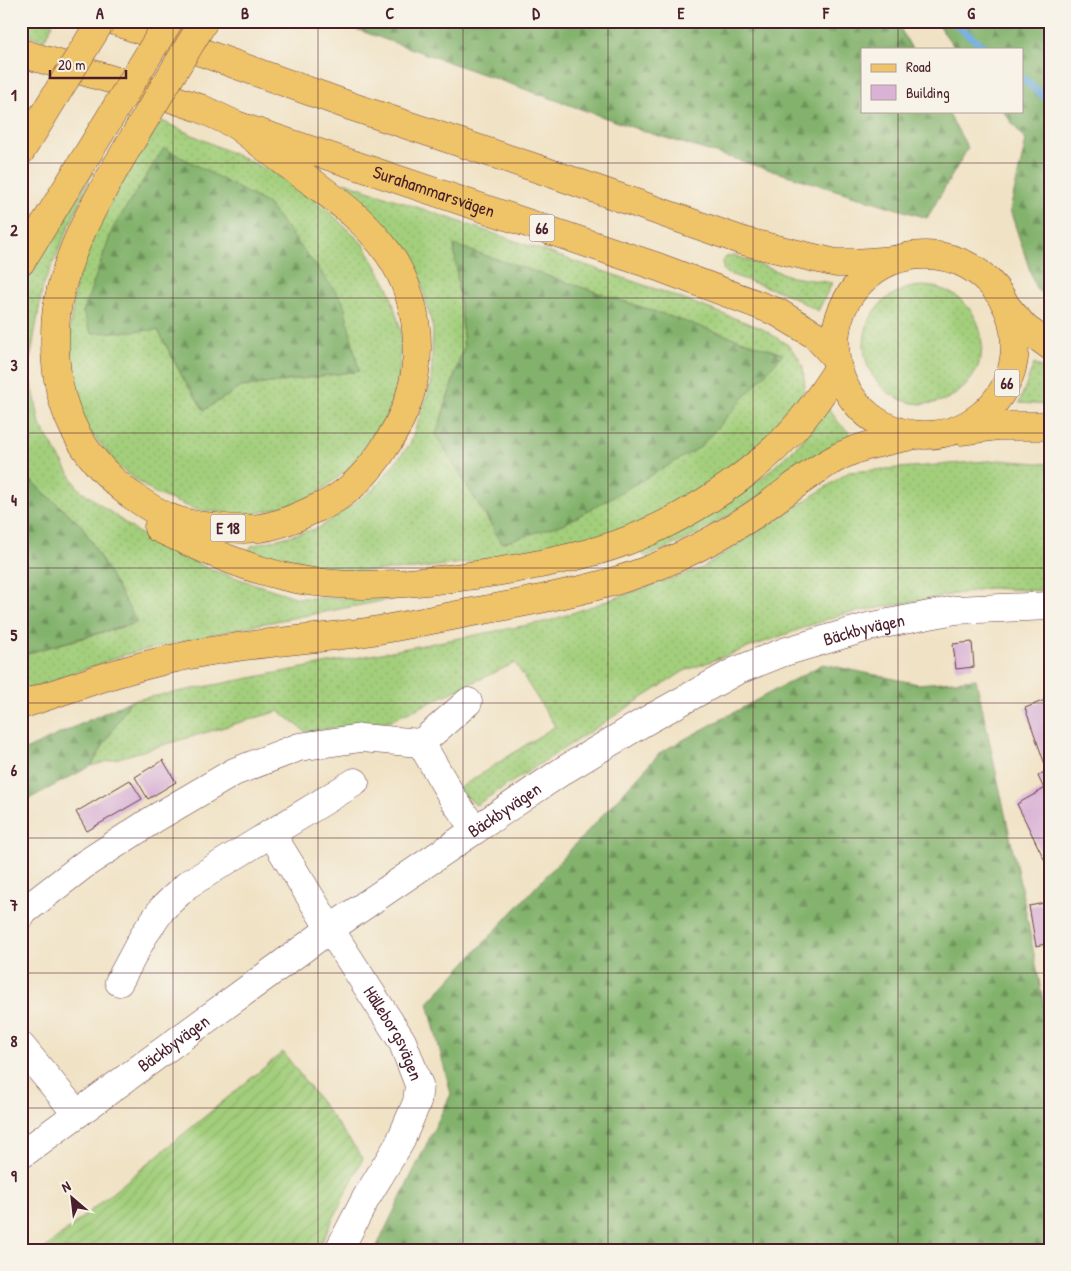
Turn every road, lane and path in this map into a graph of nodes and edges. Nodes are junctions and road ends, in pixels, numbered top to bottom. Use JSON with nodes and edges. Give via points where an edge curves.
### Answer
{"nodes":[{"id":1,"x":101,"y":21,"type":"edge"},
{"id":2,"x":115,"y":21,"type":"edge"},
{"id":3,"x":169,"y":21,"type":"edge"},
{"id":4,"x":204,"y":21,"type":"edge"},
{"id":5,"x":21,"y":53,"type":"edge"},
{"id":6,"x":236,"y":125,"type":"junction"},
{"id":7,"x":21,"y":151,"type":"edge"},
{"id":8,"x":894,"y":260,"type":"junction"},
{"id":9,"x":21,"y":262,"type":"edge"},
{"id":10,"x":1006,"y":306,"type":"junction"},
{"id":11,"x":1050,"y":346,"type":"edge"},
{"id":12,"x":836,"y":363,"type":"junction"},
{"id":13,"x":1050,"y":426,"type":"edge"},
{"id":14,"x":948,"y":433,"type":"junction"},
{"id":15,"x":916,"y":435,"type":"junction"},
{"id":16,"x":80,"y":441,"type":"junction"},
{"id":17,"x":1050,"y":606,"type":"edge"},
{"id":18,"x":468,"y":702,"type":"dead end"},
{"id":19,"x":21,"y":705,"type":"edge"},
{"id":20,"x":420,"y":743,"type":"junction"},
{"id":21,"x":355,"y":782,"type":"dead end"},
{"id":22,"x":475,"y":830,"type":"junction"},
{"id":23,"x":271,"y":834,"type":"junction"},
{"id":24,"x":21,"y":916,"type":"edge"},
{"id":25,"x":330,"y":929,"type":"junction"},
{"id":26,"x":119,"y":982,"type":"dead end"},
{"id":27,"x":21,"y":1046,"type":"edge"},
{"id":28,"x":77,"y":1114,"type":"junction"},
{"id":29,"x":21,"y":1156,"type":"edge"},
{"id":30,"x":339,"y":1250,"type":"edge"}],
"edges":[{"from":1,"to":7,"type":"main road","bridge":true},
{"from":2,"to":8,"type":"main road","number":"66","via":[[743,241],[836,263]]},
{"from":3,"to":9,"type":"main road","bridge":true},
{"from":4,"to":16,"type":"main road","number":"E 18","bridge":true,"via":[[105,185],[77,241],[58,298],[55,326],[59,386],[70,422]]},
{"from":5,"to":6,"type":"main road","name":"Surahammarsvägen","number":"66","via":[[200,108]]},
{"from":6,"to":12,"type":"main road","name":"Surahammarsvägen","number":"66","via":[[658,267],[777,312],[815,335]]},
{"from":6,"to":16,"type":"main road","number":"E 18","via":[[351,210],[397,268],[410,301],[417,337],[414,382],[394,431],[374,461],[344,493],[278,524],[247,530],[191,525],[167,517],[119,485]]},
{"from":8,"to":10,"type":"main road","number":"66","via":[[913,255],[934,255],[963,263],[988,281]]},
{"from":8,"to":12,"type":"main road","number":"66","via":[[868,274],[846,300],[834,336]]},
{"from":10,"to":11,"type":"main road","via":[[1025,328]]},
{"from":10,"to":14,"type":"main road","number":"66","via":[[1016,346],[1006,385],[982,415]]},
{"from":12,"to":15,"type":"main road","number":"66","via":[[849,395],[870,418],[897,431]]},
{"from":12,"to":16,"type":"main road","number":"E 18","via":[[801,421],[783,441],[716,495],[670,521],[597,551],[528,567],[391,585],[300,580],[213,554],[156,527],[124,504],[103,486]]},
{"from":13,"to":14,"type":"main road","via":[[999,426]]},
{"from":14,"to":15,"type":"main road","number":"66"},
{"from":15,"to":19,"type":"main road","via":[[865,446],[836,458],[716,538],[660,566],[617,580],[552,597],[413,623],[252,644],[175,658]]},
{"from":17,"to":22,"type":"street","name":"Bäckbyvägen","via":[[955,610],[868,627],[784,652],[736,671],[644,722],[564,770]]},
{"from":18,"to":20,"type":"street"},
{"from":20,"to":22,"type":"street"},
{"from":20,"to":24,"type":"street","via":[[361,738],[299,747],[234,772],[85,864]]},
{"from":21,"to":23,"type":"street"},
{"from":22,"to":25,"type":"street","name":"Bäckbyvägen"},
{"from":23,"to":25,"type":"street","name":"Hälleborgsvägen"},
{"from":23,"to":26,"type":"street","via":[[187,885],[162,909]]},
{"from":25,"to":28,"type":"street","name":"Bäckbyvägen"},
{"from":25,"to":30,"type":"street","name":"Hälleborgsvägen","via":[[402,1041],[419,1085],[417,1102],[399,1144]]},
{"from":27,"to":28,"type":"street"},
{"from":28,"to":29,"type":"street","name":"Bäckbyvägen"}]}
